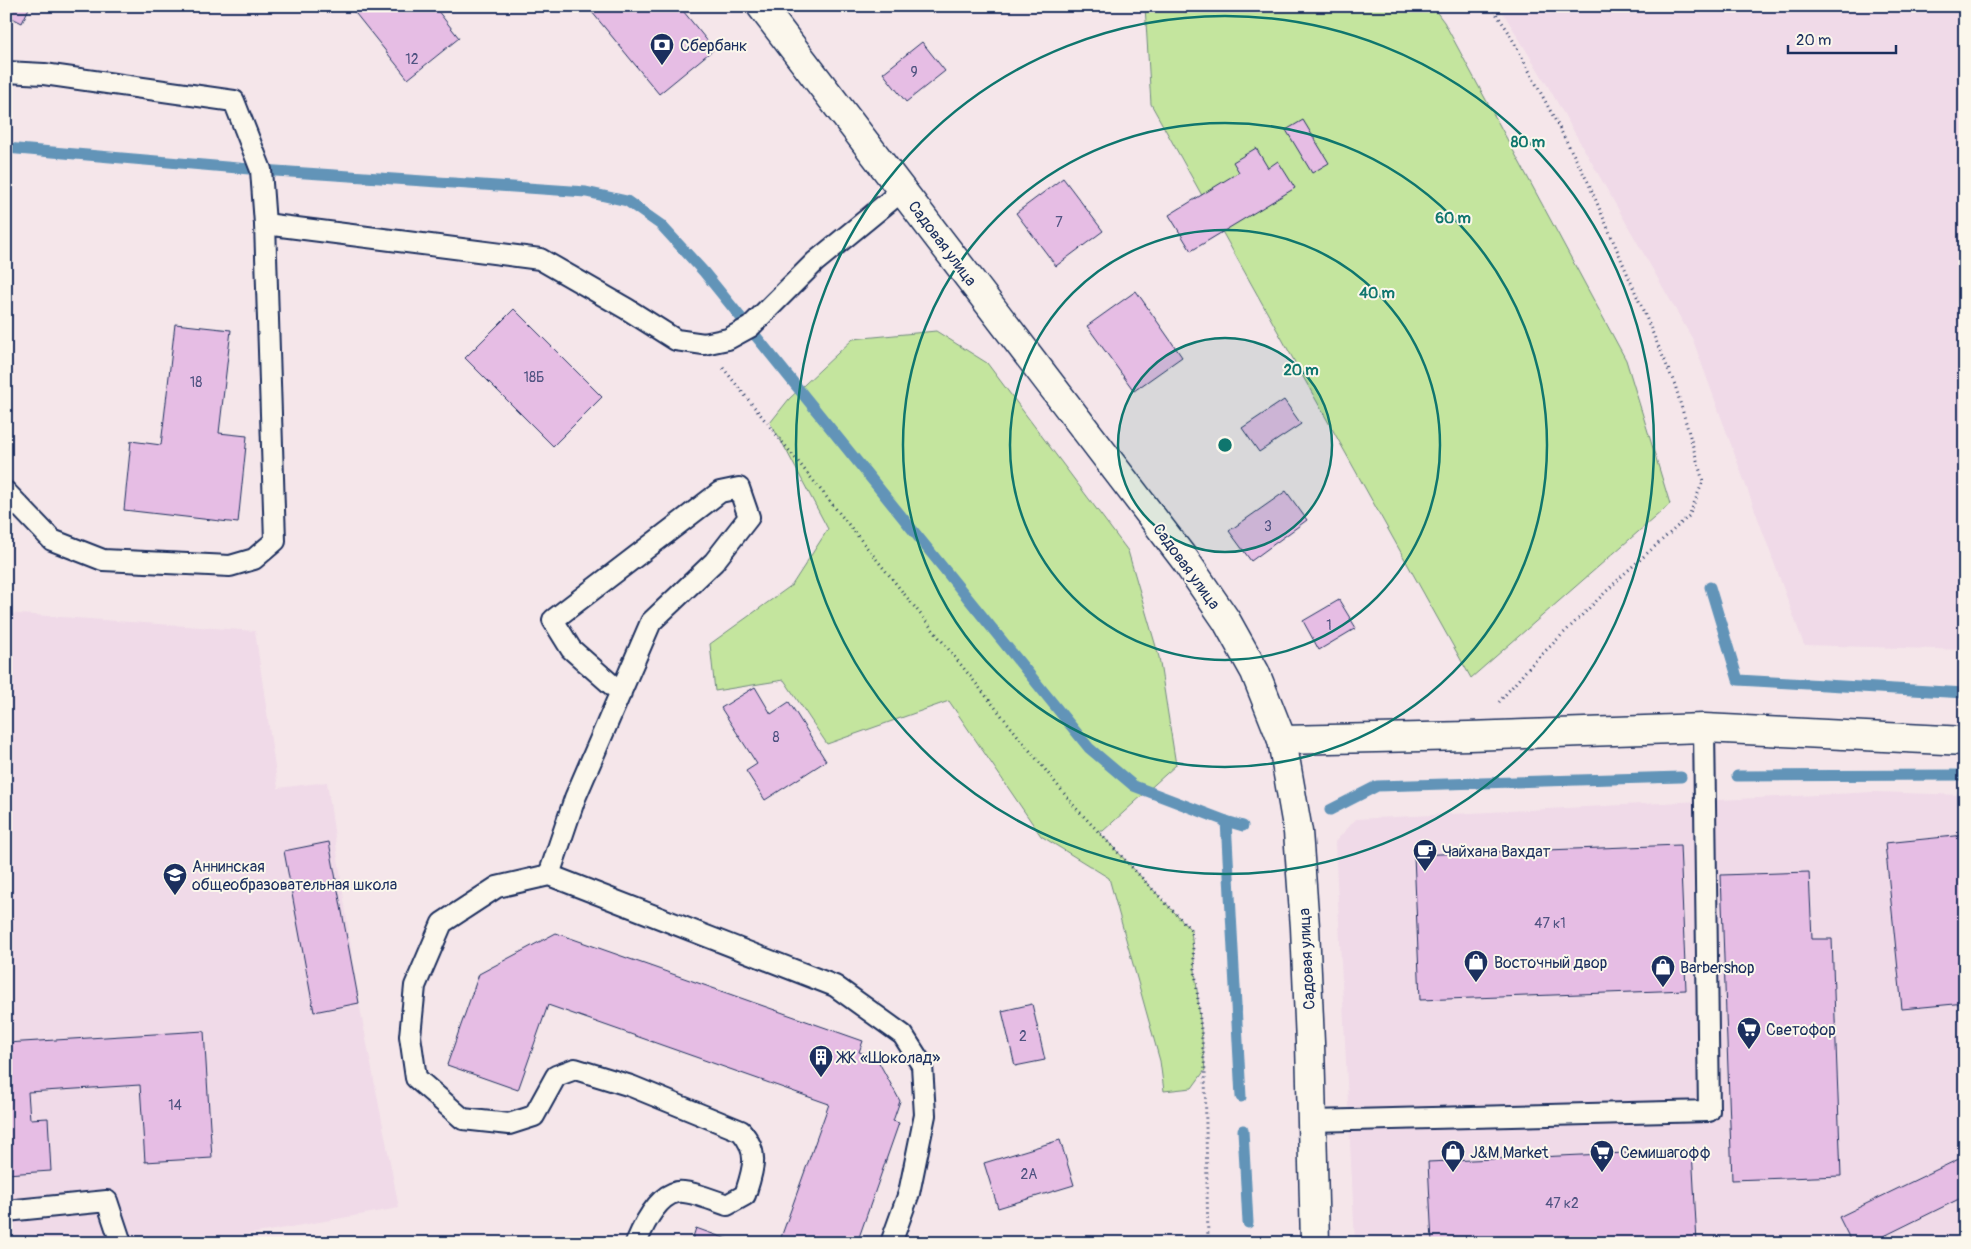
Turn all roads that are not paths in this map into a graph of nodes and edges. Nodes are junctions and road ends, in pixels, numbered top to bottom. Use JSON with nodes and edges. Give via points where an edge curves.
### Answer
{"nodes":[{"id":1,"x":761,"y":6,"type":"edge"},
{"id":2,"x":6,"y":72,"type":"edge"},
{"id":3,"x":903,"y":190,"type":"junction"},
{"id":4,"x":265,"y":224,"type":"junction"},
{"id":5,"x":6,"y":492,"type":"edge"},
{"id":6,"x":621,"y":692,"type":"junction"},
{"id":7,"x":1704,"y":728,"type":"junction"},
{"id":8,"x":1282,"y":740,"type":"junction"},
{"id":9,"x":1965,"y":741,"type":"edge"},
{"id":10,"x":549,"y":876,"type":"junction"},
{"id":11,"x":1312,"y":1120,"type":"junction"},
{"id":12,"x":6,"y":1211,"type":"edge"},
{"id":13,"x":121,"y":1243,"type":"edge"},
{"id":14,"x":636,"y":1243,"type":"edge"},
{"id":15,"x":891,"y":1243,"type":"edge"},
{"id":16,"x":1315,"y":1243,"type":"edge"}],
"edges":[{"from":1,"to":3,"type":"main road","name":"Садовая улица"},
{"from":2,"to":4,"type":"lane","via":[[44,74],[234,101],[261,170]]},
{"from":3,"to":4,"type":"lane","via":[[815,262],[750,327],[728,339],[704,344],[676,340],[540,259]]},
{"from":3,"to":8,"type":"main road","name":"Садовая улица","via":[[1226,620],[1255,672]]},
{"from":4,"to":5,"type":"lane","via":[[275,541],[254,559],[230,566],[103,560],[52,540]]},
{"from":6,"to":6,"type":"lane","via":[[651,622],[714,562],[749,517],[739,488],[720,492],[553,620],[571,649]]},
{"from":6,"to":10,"type":"lane","via":[[575,798]]},
{"from":7,"to":8,"type":"main road"},
{"from":7,"to":9,"type":"main road"},
{"from":7,"to":11,"type":"lane","via":[[1709,1111]]},
{"from":8,"to":11,"type":"main road","name":"Садовая улица","via":[[1298,832]]},
{"from":10,"to":14,"type":"lane","via":[[497,887],[442,923],[415,986],[410,1036],[416,1078],[463,1119],[509,1124],[534,1116],[556,1076],[575,1069],[631,1086],[741,1131],[750,1142],[755,1165],[746,1195],[727,1205],[707,1197],[677,1192],[658,1203]]},
{"from":10,"to":15,"type":"lane","via":[[835,986],[903,1035],[922,1065],[925,1115],[909,1192]]},
{"from":11,"to":16,"type":"main road","name":"Садовая улица"},
{"from":12,"to":13,"type":"lane","via":[[107,1201]]}]}
